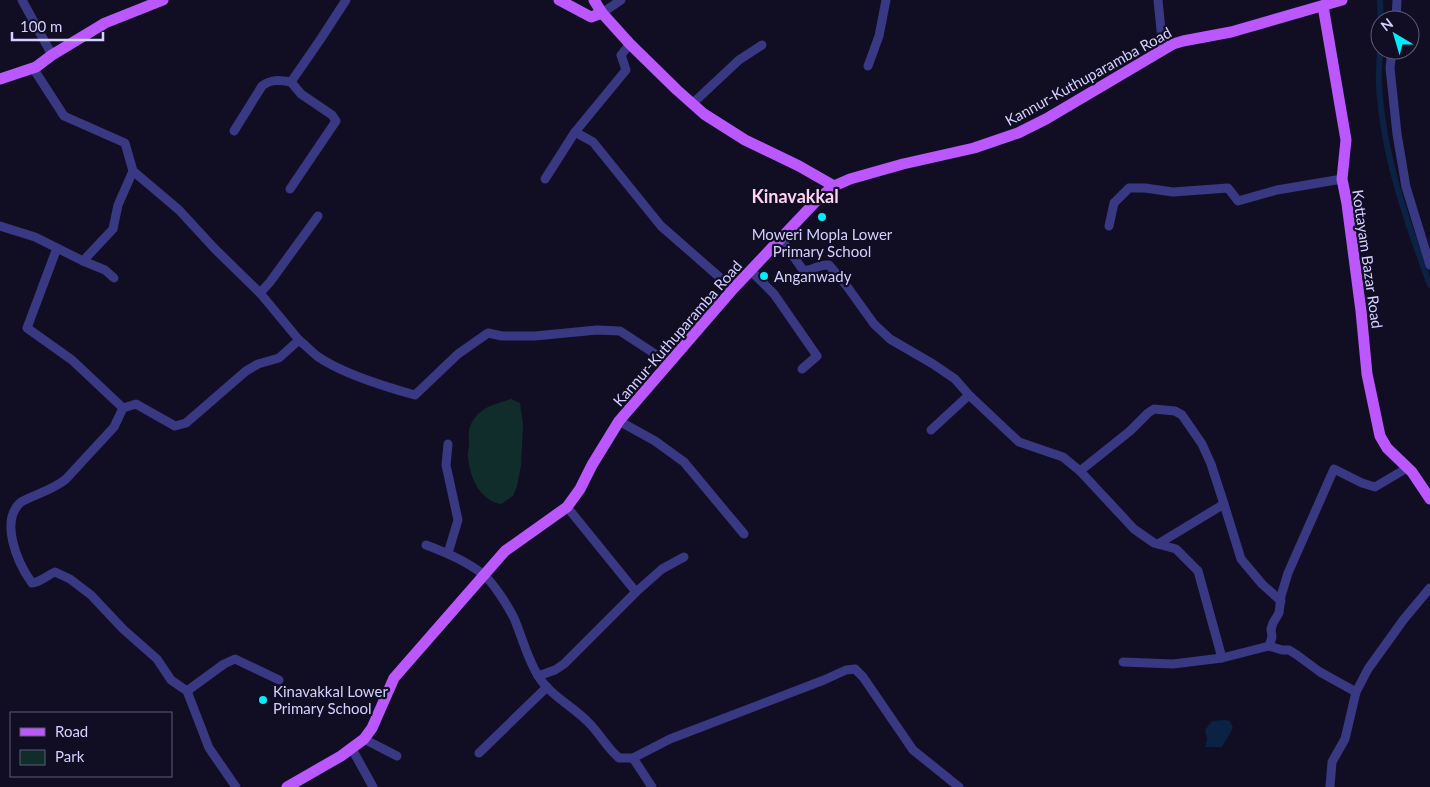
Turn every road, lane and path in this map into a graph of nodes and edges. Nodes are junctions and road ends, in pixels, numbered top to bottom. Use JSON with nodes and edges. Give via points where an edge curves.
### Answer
{"nodes":[{"id":1,"x":22,"y":0,"type":"edge"},
{"id":2,"x":163,"y":0,"type":"edge"},
{"id":3,"x":346,"y":0,"type":"edge"},
{"id":4,"x":559,"y":0,"type":"edge"},
{"id":5,"x":594,"y":0,"type":"edge"},
{"id":6,"x":621,"y":0,"type":"edge"},
{"id":7,"x":886,"y":0,"type":"edge"},
{"id":8,"x":1158,"y":0,"type":"edge"},
{"id":9,"x":1342,"y":0,"type":"edge"},
{"id":10,"x":143,"y":4,"type":"edge"},
{"id":11,"x":1323,"y":6,"type":"junction"},
{"id":12,"x":602,"y":13,"type":"junction"},
{"id":13,"x":630,"y":44,"type":"junction"},
{"id":14,"x":762,"y":45,"type":"dead end"},
{"id":15,"x":1163,"y":50,"type":"junction"},
{"id":16,"x":52,"y":54,"type":"junction"},
{"id":17,"x":1391,"y":60,"type":"edge"},
{"id":18,"x":868,"y":66,"type":"dead end"},
{"id":19,"x":33,"y":68,"type":"junction"},
{"id":20,"x":0,"y":79,"type":"edge"},
{"id":21,"x":291,"y":82,"type":"junction"},
{"id":22,"x":692,"y":104,"type":"junction"},
{"id":23,"x":234,"y":131,"type":"dead end"},
{"id":24,"x":575,"y":132,"type":"junction"},
{"id":25,"x":133,"y":171,"type":"junction"},
{"id":26,"x":1342,"y":179,"type":"junction"},
{"id":27,"x":545,"y":180,"type":"dead end"},
{"id":28,"x":834,"y":186,"type":"junction"},
{"id":29,"x":290,"y":189,"type":"dead end"},
{"id":30,"x":318,"y":216,"type":"dead end"},
{"id":31,"x":0,"y":226,"type":"edge"},
{"id":32,"x":1108,"y":226,"type":"dead end"},
{"id":33,"x":781,"y":240,"type":"junction"},
{"id":34,"x":57,"y":248,"type":"junction"},
{"id":35,"x":83,"y":261,"type":"junction"},
{"id":36,"x":1430,"y":265,"type":"edge"},
{"id":37,"x":751,"y":271,"type":"junction"},
{"id":38,"x":114,"y":278,"type":"dead end"},
{"id":39,"x":733,"y":289,"type":"junction"},
{"id":40,"x":260,"y":293,"type":"junction"},
{"id":41,"x":300,"y":340,"type":"junction"},
{"id":42,"x":669,"y":363,"type":"junction"},
{"id":43,"x":802,"y":369,"type":"dead end"},
{"id":44,"x":969,"y":395,"type":"junction"},
{"id":45,"x":123,"y":408,"type":"junction"},
{"id":46,"x":619,"y":422,"type":"junction"},
{"id":47,"x":931,"y":430,"type":"dead end"},
{"id":48,"x":448,"y":444,"type":"dead end"},
{"id":49,"x":1407,"y":468,"type":"junction"},
{"id":50,"x":1080,"y":472,"type":"junction"},
{"id":51,"x":1430,"y":499,"type":"edge"},
{"id":52,"x":1224,"y":504,"type":"junction"},
{"id":53,"x":567,"y":507,"type":"junction"},
{"id":54,"x":744,"y":534,"type":"dead end"},
{"id":55,"x":1158,"y":544,"type":"junction"},
{"id":56,"x":426,"y":545,"type":"dead end"},
{"id":57,"x":448,"y":553,"type":"junction"},
{"id":58,"x":684,"y":557,"type":"dead end"},
{"id":59,"x":484,"y":575,"type":"junction"},
{"id":60,"x":1430,"y":588,"type":"edge"},
{"id":61,"x":636,"y":592,"type":"junction"},
{"id":62,"x":1281,"y":601,"type":"junction"},
{"id":63,"x":1269,"y":646,"type":"junction"},
{"id":64,"x":1222,"y":658,"type":"junction"},
{"id":65,"x":1123,"y":662,"type":"dead end"},
{"id":66,"x":538,"y":676,"type":"junction"},
{"id":67,"x":278,"y":680,"type":"dead end"},
{"id":68,"x":547,"y":688,"type":"junction"},
{"id":69,"x":187,"y":691,"type":"junction"},
{"id":70,"x":1356,"y":692,"type":"junction"},
{"id":71,"x":364,"y":739,"type":"junction"},
{"id":72,"x":352,"y":748,"type":"junction"},
{"id":73,"x":479,"y":753,"type":"dead end"},
{"id":74,"x":397,"y":756,"type":"dead end"},
{"id":75,"x":633,"y":758,"type":"junction"},
{"id":76,"x":236,"y":787,"type":"edge"},
{"id":77,"x":287,"y":787,"type":"edge"},
{"id":78,"x":373,"y":787,"type":"edge"},
{"id":79,"x":652,"y":787,"type":"edge"},
{"id":80,"x":959,"y":787,"type":"edge"},
{"id":81,"x":1330,"y":787,"type":"edge"}],
"edges":[{"from":1,"to":16,"type":"street"},
{"from":2,"to":10,"type":"main road"},
{"from":3,"to":21,"type":"street"},
{"from":4,"to":12,"type":"main road","via":[[591,17]]},
{"from":5,"to":12,"type":"main road"},
{"from":6,"to":12,"type":"street"},
{"from":7,"to":18,"type":"street","via":[[879,36]]},
{"from":8,"to":15,"type":"street"},
{"from":9,"to":11,"type":"main road","name":"Kannur-Kuthuparamba Road"},
{"from":10,"to":16,"type":"main road"},
{"from":11,"to":15,"type":"main road","name":"Kannur-Kuthuparamba Road","via":[[1231,32],[1183,40]]},
{"from":11,"to":26,"type":"main road","name":"Kottayam Bazar Road","via":[[1346,140]]},
{"from":12,"to":13,"type":"main road"},
{"from":13,"to":22,"type":"main road"},
{"from":13,"to":24,"type":"street","via":[[621,55],[629,66]]},
{"from":14,"to":22,"type":"street","via":[[739,60]]},
{"from":15,"to":28,"type":"main road","name":"Kannur-Kuthuparamba Road","via":[[1018,134]]},
{"from":16,"to":19,"type":"main road"},
{"from":17,"to":36,"type":"street","via":[[1397,134],[1406,187]]},
{"from":19,"to":20,"type":"main road"},
{"from":19,"to":25,"type":"street","via":[[64,116],[126,142]]},
{"from":21,"to":23,"type":"street","via":[[275,80],[262,86]]},
{"from":21,"to":29,"type":"street","via":[[301,94],[336,121]]},
{"from":22,"to":28,"type":"main road","via":[[745,140]]},
{"from":24,"to":27,"type":"street"},
{"from":24,"to":39,"type":"street","via":[[593,142],[661,226]]},
{"from":25,"to":35,"type":"street","via":[[118,205],[113,229]]},
{"from":25,"to":40,"type":"street","via":[[179,210]]},
{"from":26,"to":32,"type":"street","via":[[1277,190],[1238,201],[1228,188],[1173,192],[1129,188],[1114,203]]},
{"from":26,"to":49,"type":"main road","name":"Kottayam Bazar Road","via":[[1367,374],[1380,436]]},
{"from":28,"to":33,"type":"main road","name":"Kannur-Kuthuparamba Road","via":[[818,198]]},
{"from":30,"to":40,"type":"street"},
{"from":31,"to":34,"type":"street"},
{"from":33,"to":37,"type":"main road","name":"Kannur-Kuthuparamba Road"},
{"from":33,"to":44,"type":"street","via":[[803,270],[829,265],[874,324],[890,338],[955,379]]},
{"from":34,"to":35,"type":"street"},
{"from":34,"to":45,"type":"street","via":[[27,328],[72,360]]},
{"from":35,"to":38,"type":"street","via":[[105,270]]},
{"from":37,"to":39,"type":"main road","name":"Kannur-Kuthuparamba Road"},
{"from":37,"to":43,"type":"street","via":[[774,294],[817,356]]},
{"from":39,"to":42,"type":"main road","name":"Kannur-Kuthuparamba Road"},
{"from":40,"to":41,"type":"street"},
{"from":41,"to":42,"type":"street","via":[[329,363],[388,388],[415,395],[458,354],[488,333],[535,336],[620,331]]},
{"from":41,"to":45,"type":"street","via":[[279,358],[246,371],[186,423],[175,426],[136,404]]},
{"from":42,"to":46,"type":"main road","name":"Kannur-Kuthuparamba Road"},
{"from":44,"to":47,"type":"street"},
{"from":44,"to":50,"type":"street","via":[[1019,442],[1063,457]]},
{"from":45,"to":69,"type":"street","via":[[114,427],[66,479],[58,486],[19,502],[7,512],[5,533],[9,549],[32,584],[55,572],[70,579],[91,595],[157,660],[171,680]]},
{"from":46,"to":53,"type":"main road","name":"Kannur-Kuthuparamba Road"},
{"from":46,"to":54,"type":"street","via":[[655,441],[684,462]]},
{"from":48,"to":57,"type":"street","via":[[446,465],[458,520]]},
{"from":49,"to":51,"type":"main road","name":"Kottayam Bazar Road"},
{"from":49,"to":62,"type":"street","via":[[1376,487],[1334,469],[1288,573]]},
{"from":50,"to":52,"type":"street","via":[[1154,409],[1175,411],[1182,415],[1202,444],[1212,464]]},
{"from":50,"to":55,"type":"street","via":[[1134,529]]},
{"from":52,"to":55,"type":"street"},
{"from":52,"to":62,"type":"street","via":[[1241,559]]},
{"from":53,"to":59,"type":"main road","name":"Kannur-Kuthuparamba Road","via":[[505,552]]},
{"from":53,"to":61,"type":"street"},
{"from":55,"to":64,"type":"street","via":[[1176,548],[1198,571]]},
{"from":56,"to":57,"type":"street"},
{"from":57,"to":59,"type":"street"},
{"from":58,"to":61,"type":"street","via":[[662,569]]},
{"from":59,"to":66,"type":"street","via":[[514,617]]},
{"from":59,"to":71,"type":"main road","name":"Kannur-Kuthuparamba Road","via":[[394,678]]},
{"from":60,"to":70,"type":"street","via":[[1404,619]]},
{"from":61,"to":66,"type":"street","via":[[564,664]]},
{"from":62,"to":63,"type":"street"},
{"from":63,"to":64,"type":"street"},
{"from":63,"to":70,"type":"street","via":[[1297,654],[1320,672]]},
{"from":64,"to":65,"type":"street","via":[[1173,664]]},
{"from":66,"to":68,"type":"street"},
{"from":67,"to":69,"type":"street","via":[[235,659]]},
{"from":68,"to":73,"type":"street"},
{"from":68,"to":75,"type":"street","via":[[588,721],[619,758]]},
{"from":69,"to":76,"type":"street","via":[[209,748]]},
{"from":70,"to":81,"type":"street","via":[[1345,739],[1332,762]]},
{"from":71,"to":72,"type":"main road","name":"Kannur-Kuthuparamba Road"},
{"from":71,"to":74,"type":"street"},
{"from":72,"to":77,"type":"main road","name":"Kannur-Kuthuparamba Road"},
{"from":72,"to":78,"type":"street"},
{"from":75,"to":79,"type":"street"},
{"from":75,"to":80,"type":"street","via":[[679,736],[855,669],[864,677],[913,750]]}]}
